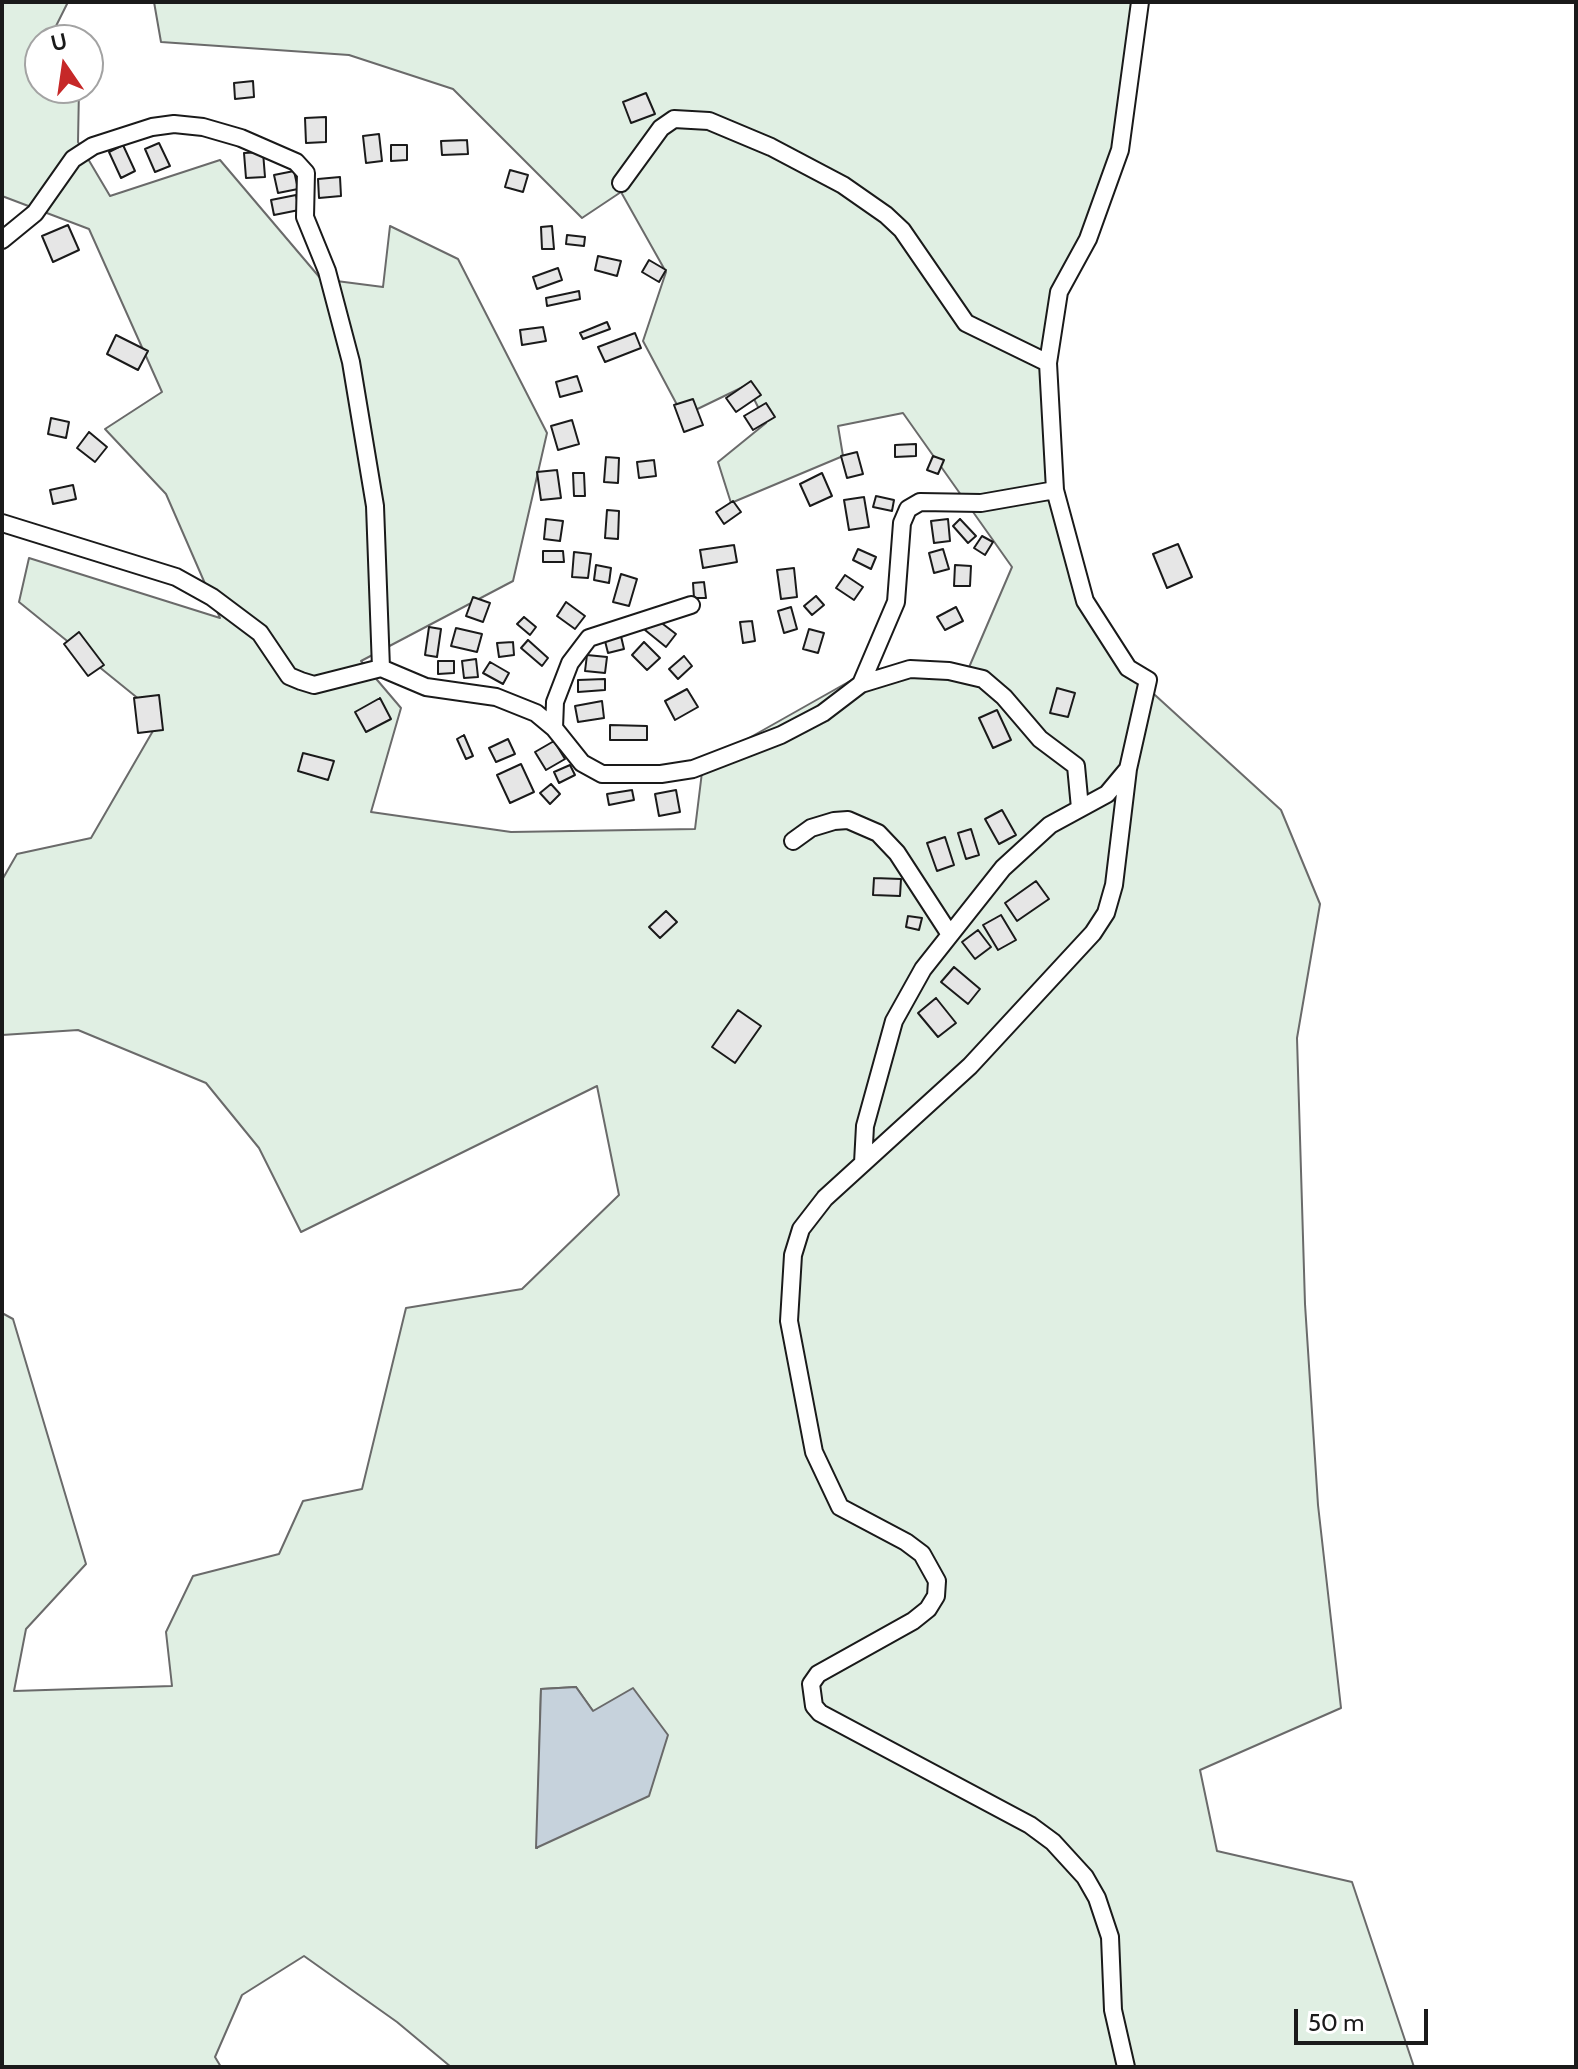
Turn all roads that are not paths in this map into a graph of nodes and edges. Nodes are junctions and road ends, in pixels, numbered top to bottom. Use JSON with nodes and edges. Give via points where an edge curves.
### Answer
{"nodes":[{"id":1,"x":1140,"y":2,"type":"edge"},
{"id":2,"x":621,"y":183,"type":"dead end"},
{"id":3,"x":2,"y":240,"type":"edge"},
{"id":4,"x":1048,"y":363,"type":"junction"},
{"id":5,"x":1055,"y":490,"type":"junction"},
{"id":6,"x":2,"y":523,"type":"edge"},
{"id":7,"x":691,"y":605,"type":"dead end"},
{"id":8,"x":381,"y":668,"type":"junction"},
{"id":9,"x":861,"y":684,"type":"junction"},
{"id":10,"x":554,"y":728,"type":"junction"},
{"id":11,"x":1128,"y":769,"type":"junction"},
{"id":12,"x":1080,"y":808,"type":"junction"},
{"id":13,"x":793,"y":841,"type":"dead end"},
{"id":14,"x":949,"y":933,"type":"junction"},
{"id":15,"x":863,"y":1163,"type":"junction"},
{"id":16,"x":1126,"y":2067,"type":"edge"}],
"edges":[{"from":1,"to":4,"type":"street","via":[[1120,150],[1088,239],[1059,292]]},
{"from":2,"to":4,"type":"street","via":[[661,128],[674,119],[709,121],[771,147],[886,215],[966,323]]},
{"from":3,"to":8,"type":"street","via":[[35,213],[73,159],[93,146],[152,127],[203,127],[241,138],[296,162],[306,173],[305,217],[327,271],[351,362],[375,506]]},
{"from":4,"to":5,"type":"street"},
{"from":5,"to":9,"type":"street","via":[[981,503],[934,500],[908,509],[902,523],[896,602]]},
{"from":5,"to":11,"type":"street","via":[[1085,601],[1128,668],[1148,680]]},
{"from":6,"to":8,"type":"street","via":[[176,577],[260,633],[289,676],[301,681],[314,685]]},
{"from":7,"to":10,"type":"street","via":[[589,638],[570,663],[555,702]]},
{"from":8,"to":10,"type":"street","via":[[426,687],[496,697],[536,713]]},
{"from":9,"to":10,"type":"street","via":[[823,713],[781,735],[693,769],[661,774],[602,774],[582,763]]},
{"from":9,"to":12,"type":"street","via":[[910,669],[983,679],[1040,739],[1076,766]]},
{"from":11,"to":12,"type":"street","via":[[1107,794]]},
{"from":11,"to":15,"type":"street","via":[[1114,885],[1093,933],[970,1066]]},
{"from":12,"to":14,"type":"street","via":[[1050,825],[1003,868]]},
{"from":13,"to":14,"type":"street","via":[[834,821],[848,820],[878,833]]},
{"from":14,"to":15,"type":"street","via":[[894,1021],[865,1126]]},
{"from":15,"to":16,"type":"street","via":[[801,1229],[793,1255],[789,1321],[814,1452],[840,1507],[922,1554],[937,1581],[936,1596],[913,1621],[818,1674],[811,1684],[814,1706],[1030,1825],[1085,1877],[1110,1937],[1113,2010]]}]}
